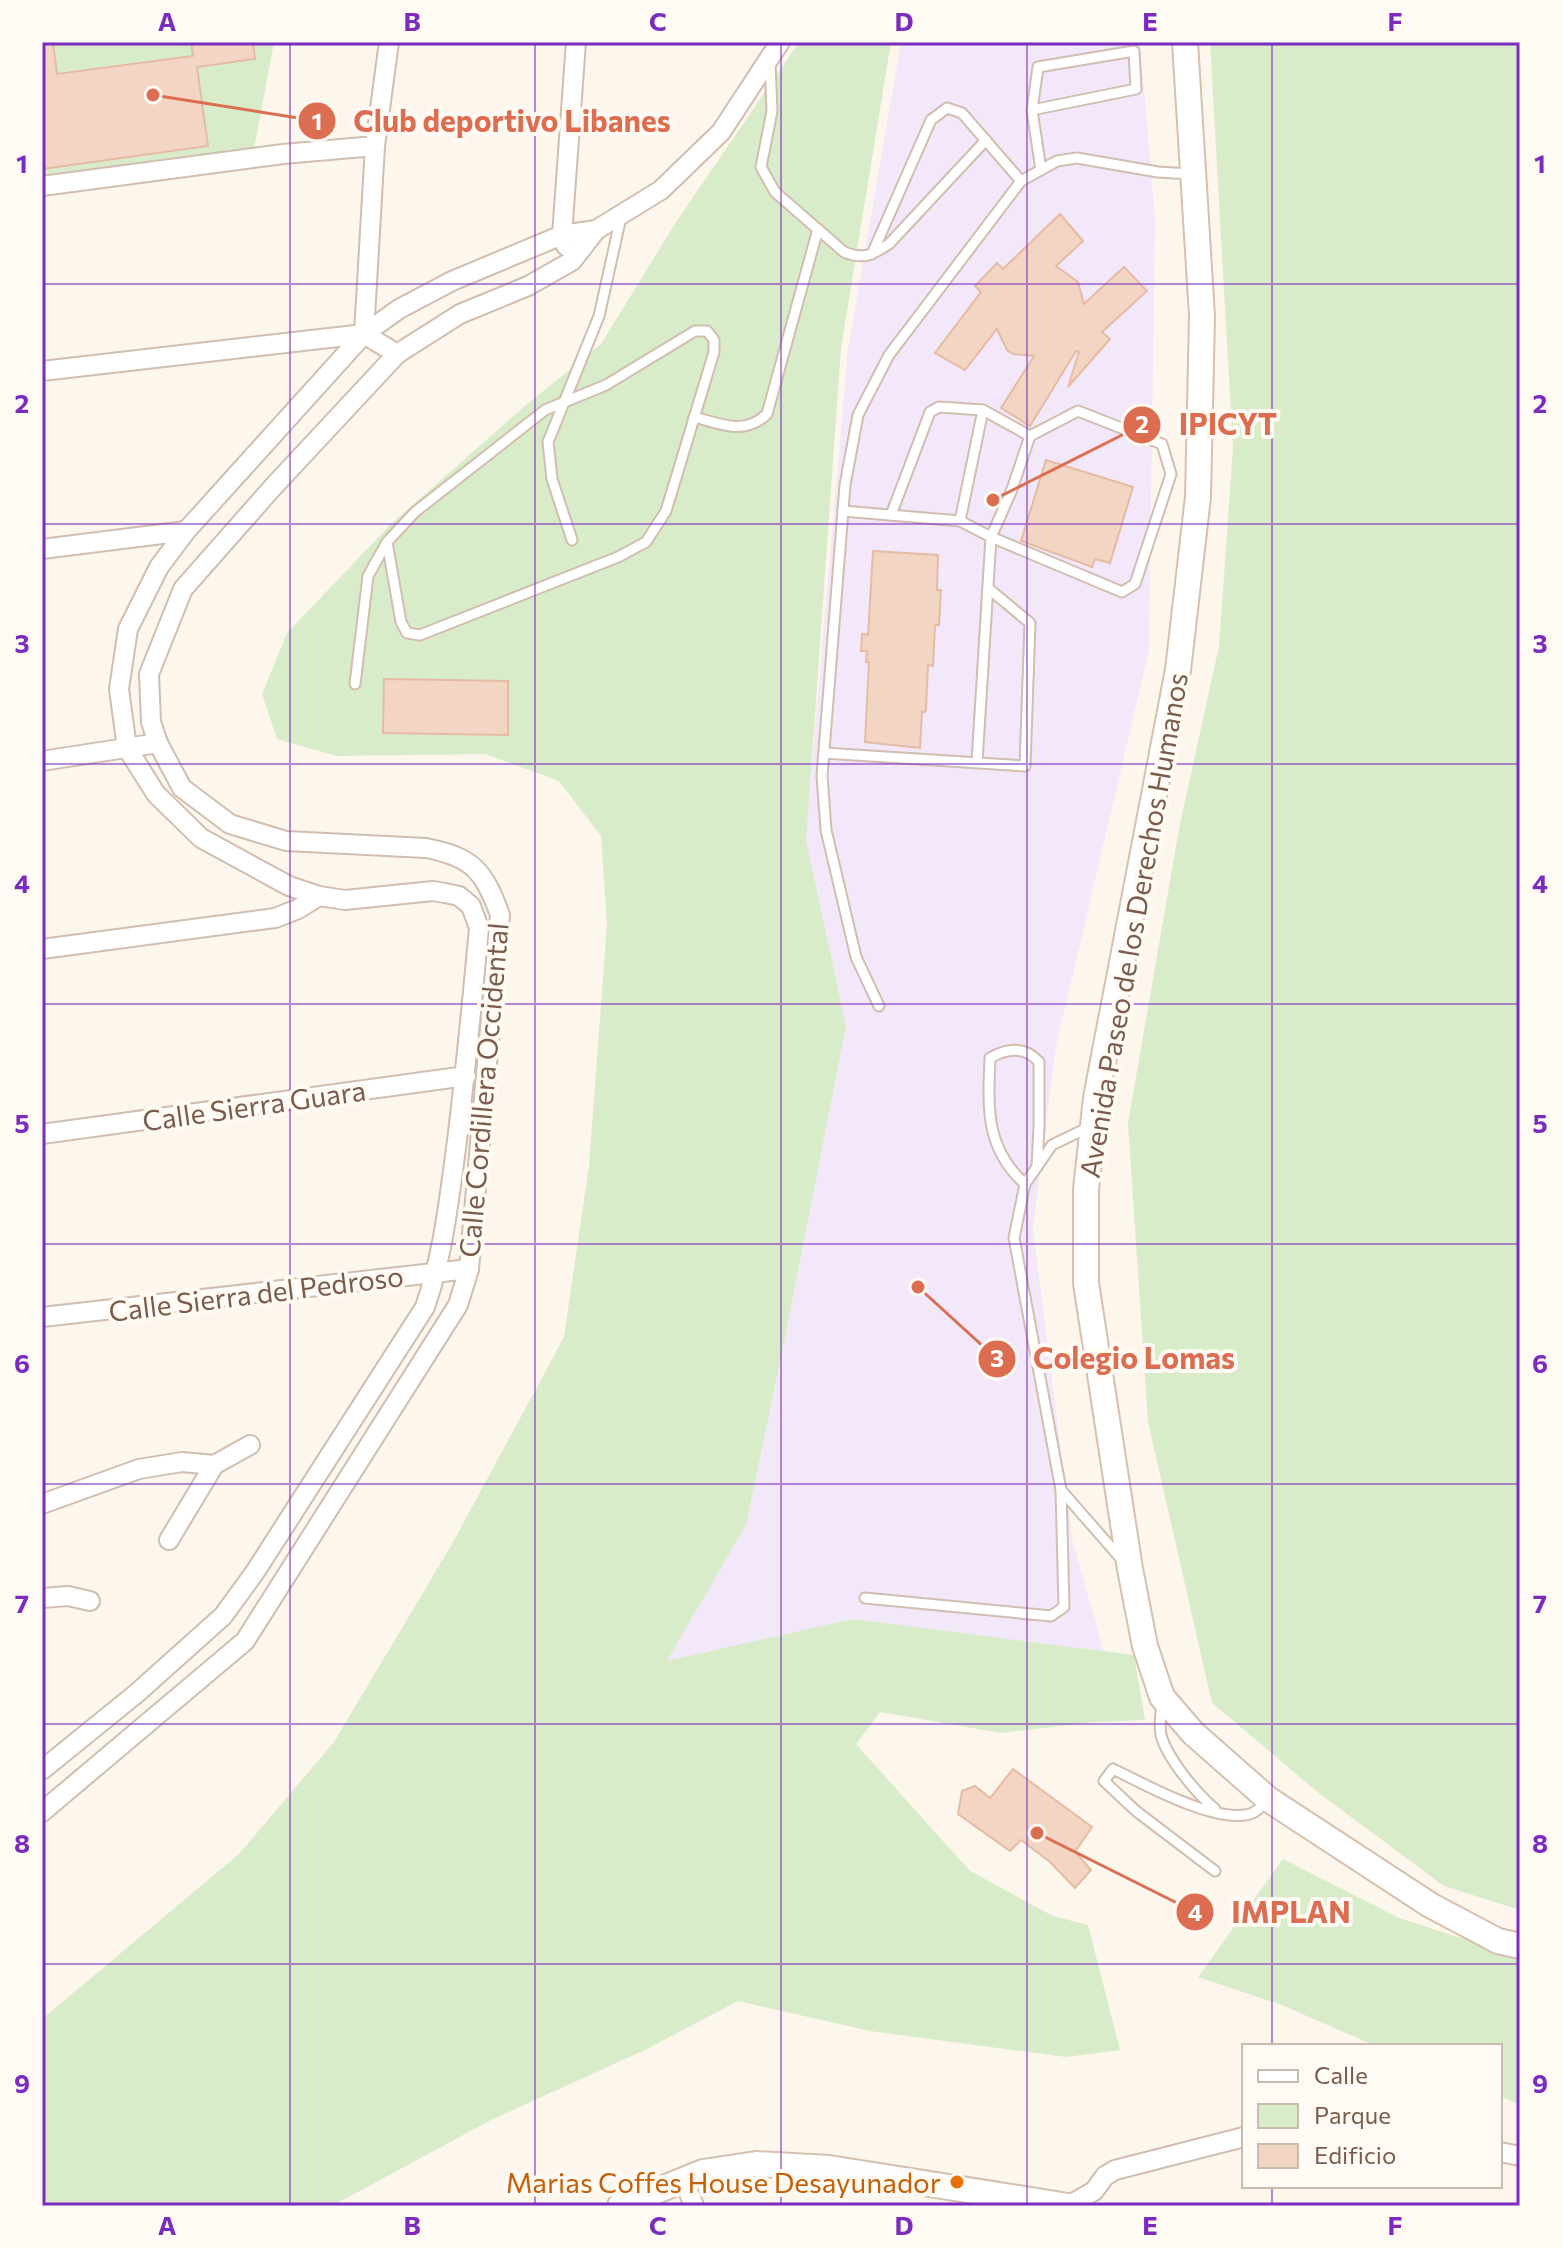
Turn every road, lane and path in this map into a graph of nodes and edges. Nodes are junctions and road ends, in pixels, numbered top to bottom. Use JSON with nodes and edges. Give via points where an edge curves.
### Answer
{"nodes":[{"id":1,"x":389,"y":42,"type":"edge"},
{"id":2,"x":576,"y":42,"type":"edge"},
{"id":3,"x":1185,"y":42,"type":"edge"},
{"id":4,"x":1134,"y":47,"type":"edge"},
{"id":5,"x":775,"y":50,"type":"edge"},
{"id":6,"x":1032,"y":110,"type":"junction"},
{"id":7,"x":986,"y":140,"type":"junction"},
{"id":8,"x":375,"y":146,"type":"junction"},
{"id":9,"x":1041,"y":170,"type":"junction"},
{"id":10,"x":1194,"y":175,"type":"junction"},
{"id":11,"x":1021,"y":181,"type":"junction"},
{"id":12,"x":42,"y":186,"type":"edge"},
{"id":13,"x":621,"y":217,"type":"junction"},
{"id":14,"x":818,"y":229,"type":"junction"},
{"id":15,"x":596,"y":230,"type":"junction"},
{"id":16,"x":562,"y":235,"type":"junction"},
{"id":17,"x":871,"y":256,"type":"junction"},
{"id":18,"x":572,"y":261,"type":"junction"},
{"id":19,"x":364,"y":334,"type":"junction"},
{"id":20,"x":397,"y":354,"type":"junction"},
{"id":21,"x":42,"y":371,"type":"edge"},
{"id":22,"x":565,"y":402,"type":"junction"},
{"id":23,"x":983,"y":410,"type":"junction"},
{"id":24,"x":694,"y":417,"type":"junction"},
{"id":25,"x":1030,"y":436,"type":"junction"},
{"id":26,"x":843,"y":511,"type":"junction"},
{"id":27,"x":891,"y":515,"type":"junction"},
{"id":28,"x":960,"y":521,"type":"junction"},
{"id":29,"x":186,"y":531,"type":"junction"},
{"id":30,"x":991,"y":537,"type":"junction"},
{"id":31,"x":572,"y":540,"type":"dead end"},
{"id":32,"x":387,"y":542,"type":"junction"},
{"id":33,"x":42,"y":549,"type":"edge"},
{"id":34,"x":988,"y":588,"type":"junction"},
{"id":35,"x":355,"y":684,"type":"dead end"},
{"id":36,"x":158,"y":743,"type":"junction"},
{"id":37,"x":127,"y":748,"type":"junction"},
{"id":38,"x":824,"y":753,"type":"junction"},
{"id":39,"x":42,"y":761,"type":"edge"},
{"id":40,"x":977,"y":762,"type":"junction"},
{"id":41,"x":319,"y":896,"type":"junction"},
{"id":42,"x":42,"y":949,"type":"edge"},
{"id":43,"x":879,"y":1006,"type":"dead end"},
{"id":44,"x":466,"y":1076,"type":"junction"},
{"id":45,"x":1093,"y":1125,"type":"junction"},
{"id":46,"x":42,"y":1134,"type":"edge"},
{"id":47,"x":1037,"y":1168,"type":"junction"},
{"id":48,"x":1025,"y":1184,"type":"junction"},
{"id":49,"x":469,"y":1269,"type":"junction"},
{"id":50,"x":438,"y":1271,"type":"junction"},
{"id":51,"x":42,"y":1317,"type":"edge"},
{"id":52,"x":250,"y":1445,"type":"dead end"},
{"id":53,"x":214,"y":1465,"type":"junction"},
{"id":54,"x":1061,"y":1490,"type":"junction"},
{"id":55,"x":42,"y":1504,"type":"edge"},
{"id":56,"x":169,"y":1540,"type":"dead end"},
{"id":57,"x":1130,"y":1569,"type":"junction"},
{"id":58,"x":42,"y":1598,"type":"edge"},
{"id":59,"x":865,"y":1598,"type":"dead end"},
{"id":60,"x":90,"y":1601,"type":"dead end"},
{"id":61,"x":223,"y":1616,"type":"junction"},
{"id":62,"x":245,"y":1641,"type":"junction"},
{"id":63,"x":1162,"y":1697,"type":"junction"},
{"id":64,"x":42,"y":1770,"type":"edge"},
{"id":65,"x":1268,"y":1799,"type":"junction"},
{"id":66,"x":42,"y":1812,"type":"edge"},
{"id":67,"x":1220,"y":1813,"type":"junction"},
{"id":68,"x":1215,"y":1871,"type":"dead end"},
{"id":69,"x":1520,"y":1946,"type":"edge"},
{"id":70,"x":1242,"y":2138,"type":"edge"},
{"id":71,"x":684,"y":2180,"type":"junction"},
{"id":72,"x":1096,"y":2198,"type":"edge"},
{"id":73,"x":620,"y":2206,"type":"edge"},
{"id":74,"x":694,"y":2206,"type":"edge"},
{"id":75,"x":1068,"y":2206,"type":"edge"}],
"edges":[{"from":1,"to":8,"type":"street"},
{"from":2,"to":16,"type":"street"},
{"from":3,"to":10,"type":"main road","name":"Avenida Paseo de los Derechos Humanos"},
{"from":4,"to":6,"type":"lane","via":[[1038,67]]},
{"from":4,"to":6,"type":"lane","via":[[1136,89]]},
{"from":5,"to":13,"type":"street","name":"Calle Cordillera Occidental","via":[[721,132],[661,190]]},
{"from":5,"to":14,"type":"lane","via":[[772,111],[761,167],[775,192]]},
{"from":6,"to":9,"type":"lane"},
{"from":7,"to":11,"type":"lane"},
{"from":7,"to":17,"type":"lane","via":[[889,244]]},
{"from":7,"to":17,"type":"lane","via":[[962,113],[947,108],[931,120]]},
{"from":8,"to":12,"type":"street"},
{"from":8,"to":19,"type":"street"},
{"from":9,"to":10,"type":"lane","via":[[1077,158]]},
{"from":9,"to":11,"type":"lane"},
{"from":10,"to":45,"type":"main road","name":"Avenida Paseo de los Derechos Humanos","via":[[1202,316],[1198,497],[1178,670]]},
{"from":11,"to":26,"type":"lane","via":[[889,355],[858,415]]},
{"from":13,"to":15,"type":"street","name":"Calle Cordillera Occidental"},
{"from":13,"to":22,"type":"lane","via":[[599,316]]},
{"from":14,"to":17,"type":"lane","via":[[844,252]]},
{"from":14,"to":24,"type":"lane","via":[[767,414],[742,428]]},
{"from":15,"to":16,"type":"street","name":"Calle Cordillera Occidental"},
{"from":15,"to":18,"type":"street","name":"Calle Cordillera Occidental"},
{"from":16,"to":18,"type":"street"},
{"from":16,"to":19,"type":"street","name":"Calle Cordillera Occidental","via":[[452,281]]},
{"from":18,"to":20,"type":"street","name":"Calle Cordillera Occidental","via":[[460,314]]},
{"from":19,"to":20,"type":"street"},
{"from":19,"to":21,"type":"street"},
{"from":19,"to":29,"type":"street","name":"Calle Cordillera Occidental"},
{"from":20,"to":36,"type":"street","name":"Calle Cordillera Occidental","via":[[183,589],[149,674],[151,722]]},
{"from":22,"to":24,"type":"lane","via":[[606,385],[695,331],[707,331],[714,352]]},
{"from":22,"to":31,"type":"lane","via":[[548,442],[552,479]]},
{"from":22,"to":32,"type":"lane","via":[[545,410],[427,502]]},
{"from":23,"to":25,"type":"lane"},
{"from":23,"to":27,"type":"lane","via":[[939,407],[930,412]]},
{"from":23,"to":28,"type":"lane"},
{"from":24,"to":32,"type":"lane","via":[[666,511],[646,542],[618,557],[420,635],[407,633],[401,622]]},
{"from":25,"to":30,"type":"lane"},
{"from":25,"to":30,"type":"lane","via":[[1078,411],[1162,444],[1171,474],[1135,584],[1122,592]]},
{"from":26,"to":27,"type":"lane"},
{"from":26,"to":38,"type":"lane"},
{"from":27,"to":28,"type":"lane"},
{"from":28,"to":30,"type":"lane"},
{"from":29,"to":33,"type":"street"},
{"from":29,"to":37,"type":"street","name":"Calle Cordillera Occidental","via":[[159,567],[128,629],[119,689]]},
{"from":30,"to":34,"type":"lane"},
{"from":32,"to":35,"type":"lane","via":[[368,576]]},
{"from":34,"to":40,"type":"lane"},
{"from":34,"to":40,"type":"lane","via":[[1030,623],[1025,766]]},
{"from":36,"to":37,"type":"street"},
{"from":36,"to":49,"type":"street","name":"Calle Cordillera Occidental","via":[[182,788],[230,824],[286,841],[449,853],[474,867],[491,889],[500,915]]},
{"from":37,"to":39,"type":"street"},
{"from":37,"to":41,"type":"street","name":"Calle Cordillera Occidental","via":[[156,794],[201,838],[289,886]]},
{"from":38,"to":40,"type":"lane"},
{"from":38,"to":43,"type":"lane","via":[[826,830],[856,957]]},
{"from":41,"to":42,"type":"street","via":[[275,918]]},
{"from":41,"to":44,"type":"street","name":"Calle Cordillera Occidental","via":[[345,900],[433,891],[459,896],[471,906],[479,928]]},
{"from":44,"to":46,"type":"street","name":"Calle Sierra Guara"},
{"from":44,"to":50,"type":"street","name":"Calle Cordillera Occidental"},
{"from":45,"to":47,"type":"lane","via":[[1052,1145]]},
{"from":45,"to":57,"type":"main road","name":"Avenida Paseo de los Derechos Humanos","via":[[1086,1189],[1086,1283]]},
{"from":47,"to":48,"type":"lane"},
{"from":47,"to":48,"type":"lane","via":[[1039,1062],[1027,1052],[1003,1050],[990,1058],[992,1129],[1008,1168]]},
{"from":48,"to":54,"type":"lane","via":[[1014,1238]]},
{"from":49,"to":50,"type":"street","name":"Calle Sierra del Pedroso"},
{"from":49,"to":62,"type":"street","name":"Calle Cordillera Occidental","via":[[458,1305]]},
{"from":50,"to":51,"type":"street","name":"Calle Sierra del Pedroso"},
{"from":50,"to":61,"type":"street","name":"Calle Cordillera Occidental","via":[[425,1307]]},
{"from":52,"to":53,"type":"street"},
{"from":53,"to":55,"type":"street","via":[[182,1462],[139,1469]]},
{"from":53,"to":56,"type":"street"},
{"from":54,"to":57,"type":"lane"},
{"from":54,"to":59,"type":"lane","via":[[1064,1607],[1051,1616]]},
{"from":57,"to":63,"type":"main road","name":"Avenida Paseo de los Derechos Humanos","via":[[1145,1646]]},
{"from":58,"to":60,"type":"street"},
{"from":61,"to":62,"type":"street"},
{"from":61,"to":64,"type":"street","name":"Calle Cordillera Occidental"},
{"from":62,"to":66,"type":"street","name":"Calle Cordillera Occidental"},
{"from":63,"to":65,"type":"main road","name":"Avenida Paseo de los Derechos Humanos","via":[[1193,1733]]},
{"from":63,"to":67,"type":"lane","via":[[1160,1725],[1171,1756]]},
{"from":65,"to":67,"type":"lane","via":[[1245,1815]]},
{"from":65,"to":69,"type":"main road","name":"Avenida Paseo de los Derechos Humanos","via":[[1430,1905],[1498,1941]]},
{"from":67,"to":68,"type":"lane","via":[[1113,1769],[1104,1781]]},
{"from":70,"to":72,"type":"street","via":[[1115,2170],[1105,2176]]},
{"from":71,"to":73,"type":"main road"},
{"from":71,"to":74,"type":"street"},
{"from":71,"to":75,"type":"main road","via":[[756,2164],[829,2168]]},
{"from":72,"to":75,"type":"street"}]}
